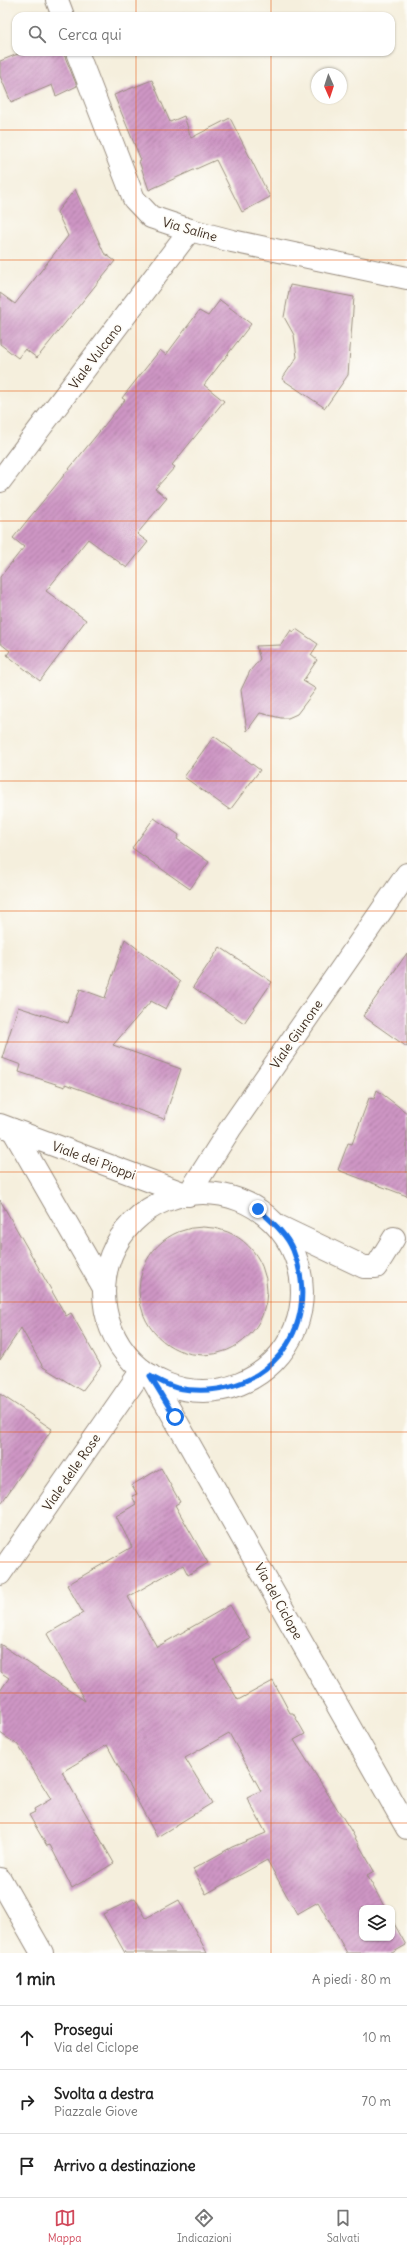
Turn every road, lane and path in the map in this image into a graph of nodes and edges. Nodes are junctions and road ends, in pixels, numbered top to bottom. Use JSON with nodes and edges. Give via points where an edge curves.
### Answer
{"nodes":[{"id":1,"x":57,"y":0,"type":"edge"},
{"id":2,"x":62,"y":12,"type":"edge"},
{"id":3,"x":79,"y":56,"type":"edge"},
{"id":4,"x":190,"y":230,"type":"junction"},
{"id":5,"x":407,"y":278,"type":"edge"},
{"id":6,"x":0,"y":481,"type":"edge"},
{"id":7,"x":407,"y":874,"type":"edge"},
{"id":8,"x":6,"y":1127,"type":"edge"},
{"id":9,"x":188,"y":1195,"type":"junction"},
{"id":10,"x":276,"y":1226,"type":"junction"},
{"id":11,"x":394,"y":1238,"type":"dead end"},
{"id":12,"x":104,"y":1288,"type":"junction"},
{"id":13,"x":146,"y":1373,"type":"junction"},
{"id":14,"x":0,"y":1574,"type":"edge"},
{"id":15,"x":407,"y":1828,"type":"edge"},
{"id":16,"x":0,"y":1879,"type":"edge"},
{"id":17,"x":42,"y":1953,"type":"edge"}],
"edges":[{"from":1,"to":2,"type":"street"},
{"from":3,"to":4,"type":"street","name":"Via Saline","via":[[134,199],[151,218]]},
{"from":4,"to":5,"type":"street","name":"Via Saline"},
{"from":4,"to":6,"type":"street","name":"Viale Vulcano"},
{"from":7,"to":9,"type":"street","name":"Viale Giunone","via":[[230,1129]]},
{"from":8,"to":9,"type":"street","name":"Viale dei Pioppi"},
{"from":8,"to":12,"type":"street"},
{"from":9,"to":10,"type":"street","via":[[212,1194],[236,1199],[258,1209]]},
{"from":9,"to":12,"type":"street","via":[[166,1201],[146,1212],[129,1226],[116,1245],[108,1266]]},
{"from":10,"to":11,"type":"street","via":[[364,1267],[376,1267]]},
{"from":10,"to":13,"type":"street","via":[[292,1249],[301,1276],[302,1290],[302,1304],[294,1332],[279,1356],[258,1375],[232,1387],[204,1391],[176,1388]]},
{"from":12,"to":13,"type":"street","via":[[106,1312],[113,1334],[125,1354]]},
{"from":13,"to":14,"type":"street","name":"Viale delle Rose"},
{"from":13,"to":15,"type":"street","name":"Via del Ciclope"},
{"from":16,"to":17,"type":"street"}]}
